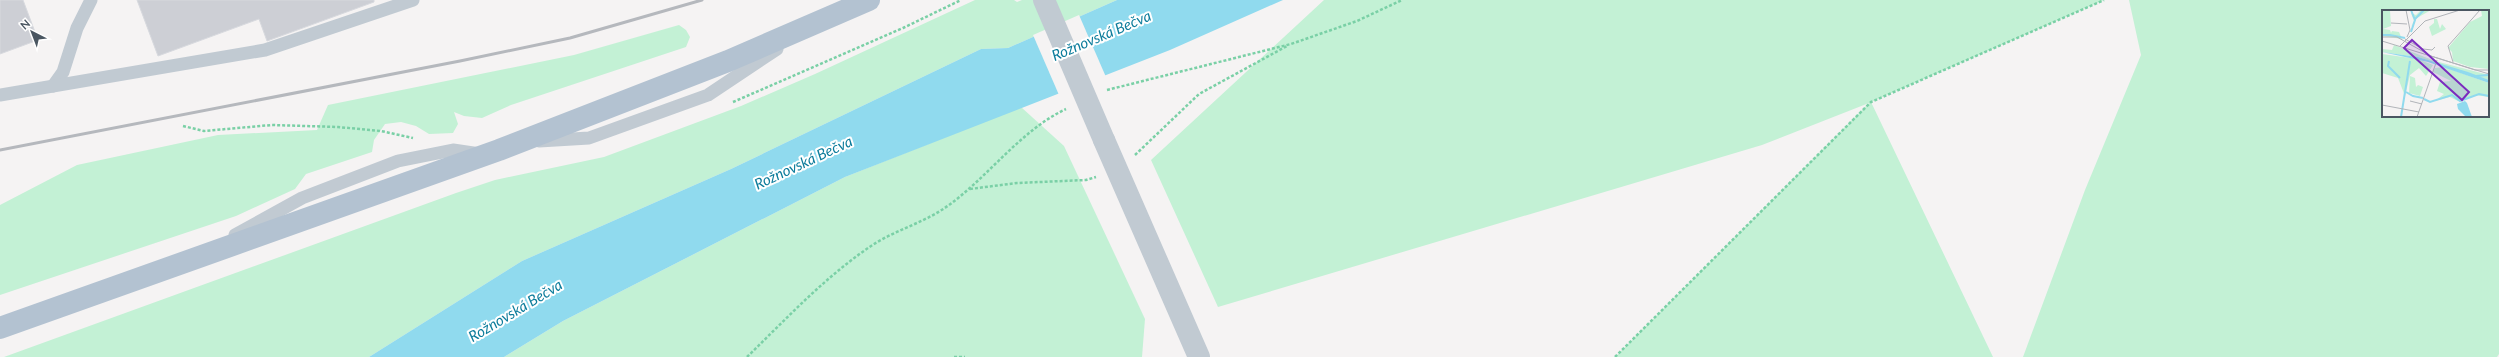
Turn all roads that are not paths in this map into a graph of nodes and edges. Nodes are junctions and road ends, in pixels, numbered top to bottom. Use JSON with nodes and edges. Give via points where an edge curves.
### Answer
{"nodes":[{"id":1,"x":91,"y":0,"type":"edge"},
{"id":2,"x":413,"y":0,"type":"edge"},
{"id":3,"x":869,"y":0,"type":"edge"},
{"id":4,"x":1044,"y":0,"type":"edge"},
{"id":5,"x":53,"y":86,"type":"junction"},
{"id":6,"x":0,"y":95,"type":"edge"},
{"id":7,"x":0,"y":328,"type":"edge"},
{"id":8,"x":1199,"y":357,"type":"edge"}],
"edges":[{"from":1,"to":5,"type":"lane","via":[[77,28],[63,72]]},
{"from":2,"to":5,"type":"lane","via":[[265,50]]},
{"from":3,"to":7,"type":"main road","via":[[622,103],[485,155]]},
{"from":4,"to":8,"type":"street","bridge":true,"via":[[1104,140],[1110,172]]},
{"from":5,"to":6,"type":"lane"}]}
